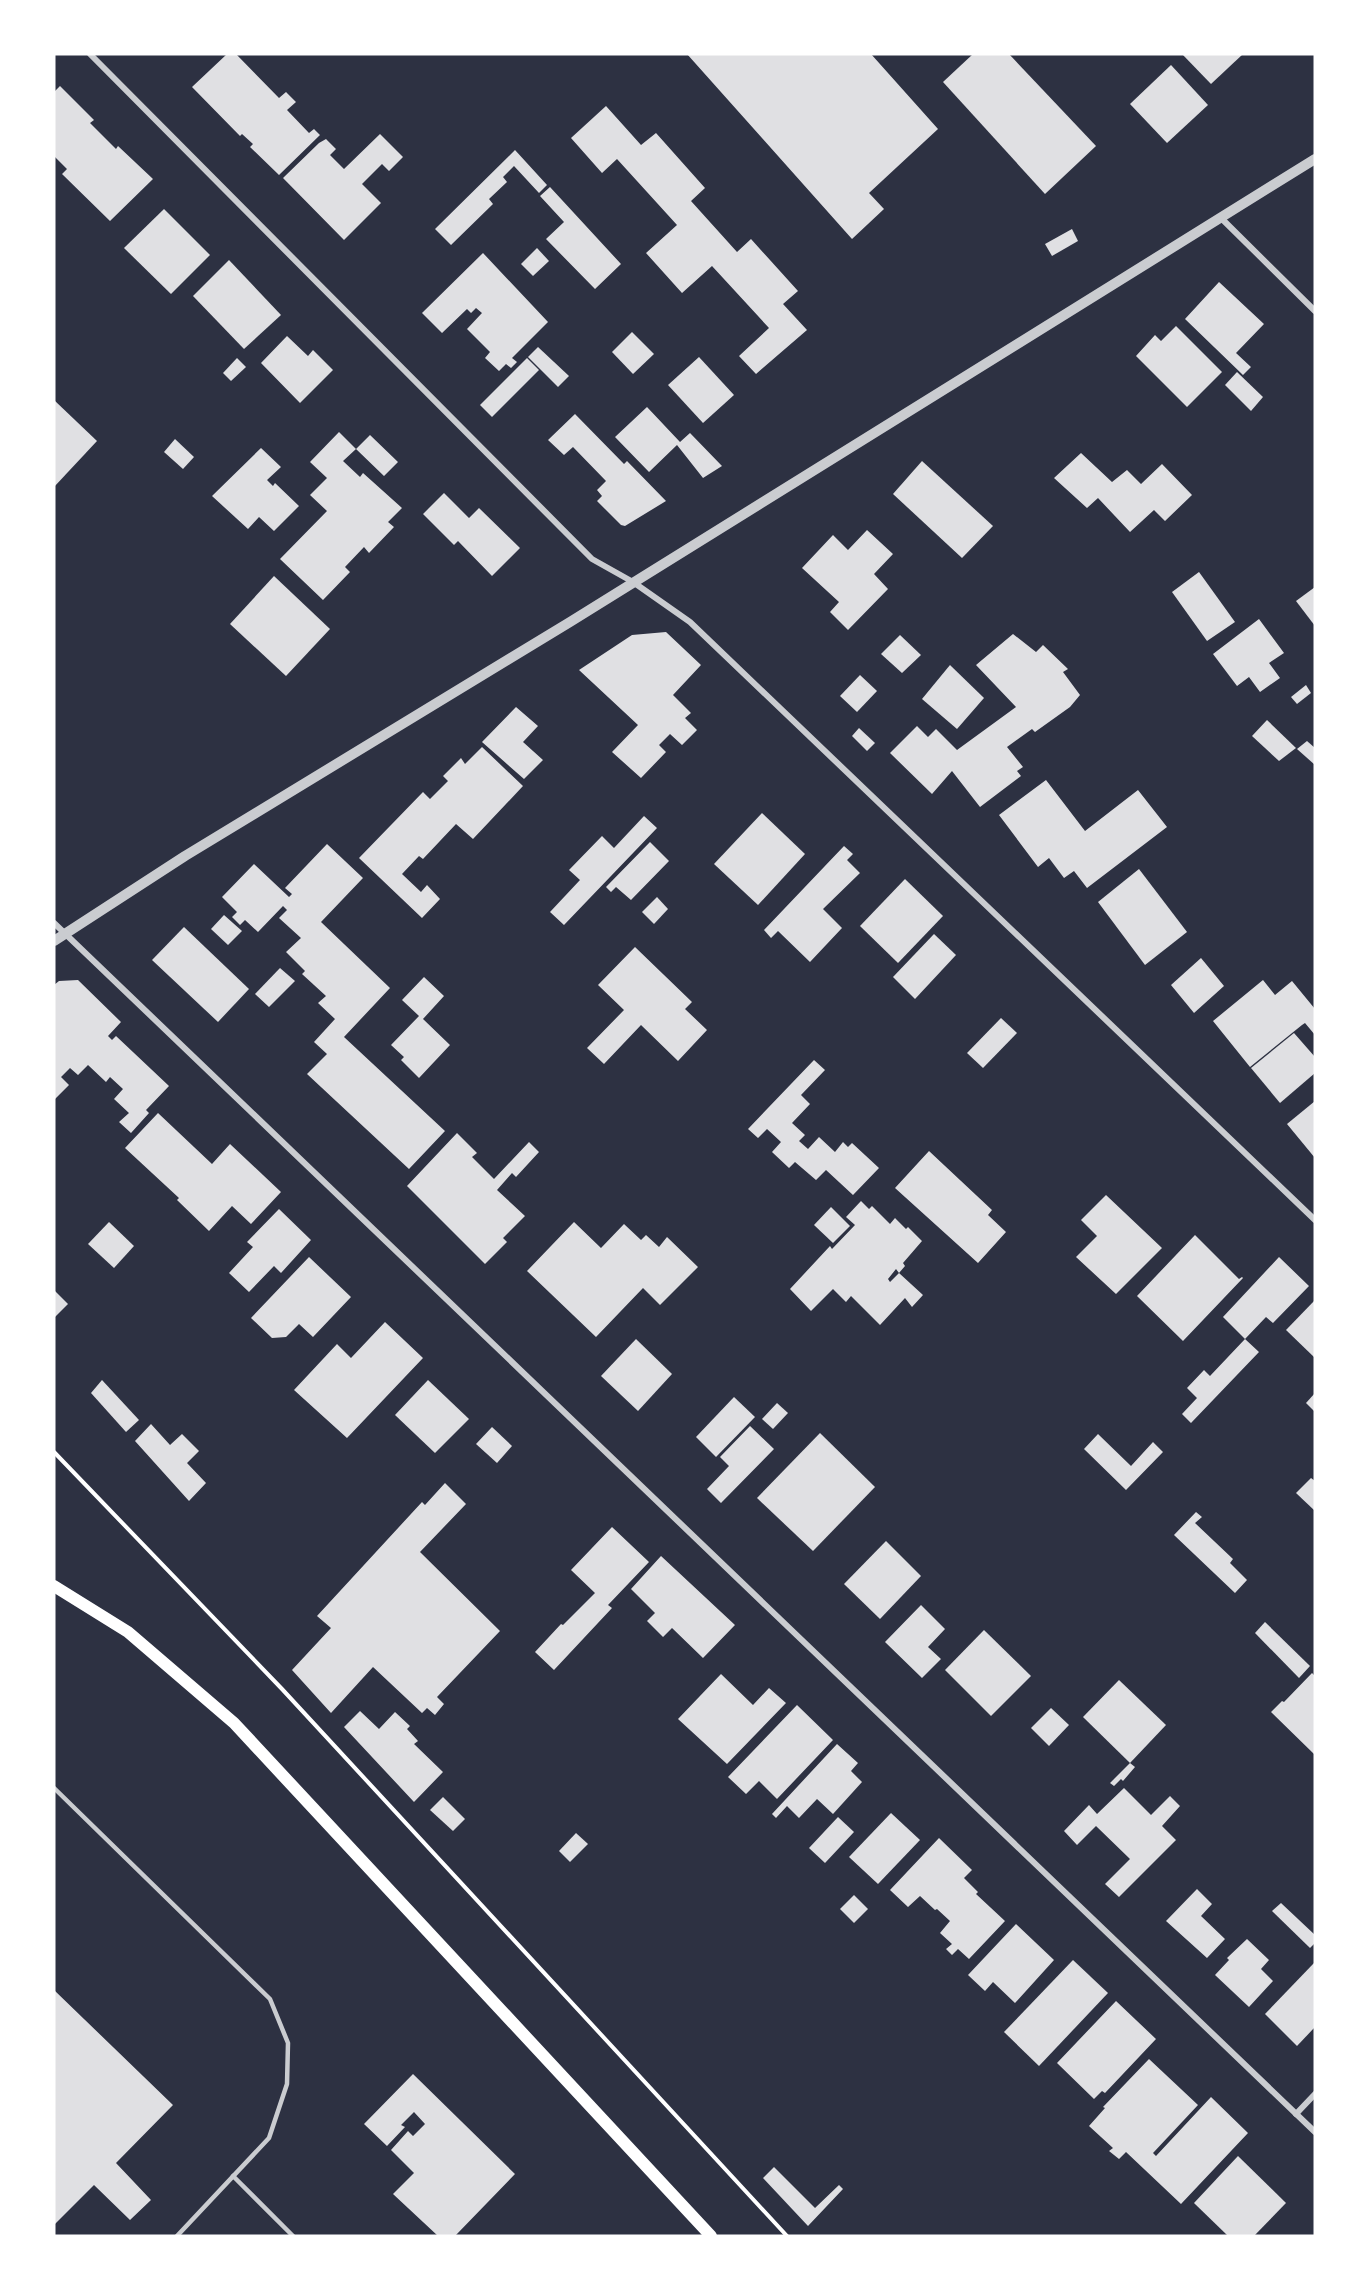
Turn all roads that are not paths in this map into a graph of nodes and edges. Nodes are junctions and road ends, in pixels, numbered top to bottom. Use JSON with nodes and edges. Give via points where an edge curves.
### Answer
{"nodes":[{"id":1,"x":90,"y":54,"type":"edge"},
{"id":2,"x":1315,"y":159,"type":"edge"},
{"id":3,"x":1220,"y":217,"type":"junction"},
{"id":4,"x":1315,"y":310,"type":"edge"},
{"id":5,"x":633,"y":582,"type":"junction"},
{"id":6,"x":54,"y":923,"type":"edge"},
{"id":7,"x":64,"y":933,"type":"junction"},
{"id":8,"x":54,"y":941,"type":"edge"},
{"id":9,"x":1315,"y":1220,"type":"edge"},
{"id":10,"x":54,"y":1586,"type":"edge"},
{"id":11,"x":54,"y":1788,"type":"edge"},
{"id":12,"x":1315,"y":2094,"type":"edge"},
{"id":13,"x":1296,"y":2114,"type":"junction"},
{"id":14,"x":1315,"y":2132,"type":"edge"},
{"id":15,"x":233,"y":2176,"type":"junction"},
{"id":16,"x":177,"y":2236,"type":"edge"},
{"id":17,"x":293,"y":2236,"type":"edge"},
{"id":18,"x":711,"y":2236,"type":"edge"}],
"edges":[{"from":1,"to":5,"type":"street","via":[[592,559]]},
{"from":2,"to":3,"type":"street"},
{"from":3,"to":4,"type":"street"},
{"from":3,"to":5,"type":"street"},
{"from":5,"to":7,"type":"street"},
{"from":5,"to":9,"type":"street","via":[[690,622]]},
{"from":6,"to":7,"type":"street"},
{"from":7,"to":8,"type":"street"},
{"from":7,"to":13,"type":"street"},
{"from":10,"to":18,"type":"main road","via":[[128,1632],[234,1722]]},
{"from":11,"to":15,"type":"lane","via":[[270,1999],[288,2043],[287,2084],[269,2138]]},
{"from":12,"to":13,"type":"street"},
{"from":13,"to":14,"type":"street"},
{"from":15,"to":16,"type":"lane"},
{"from":15,"to":17,"type":"lane"}]}
